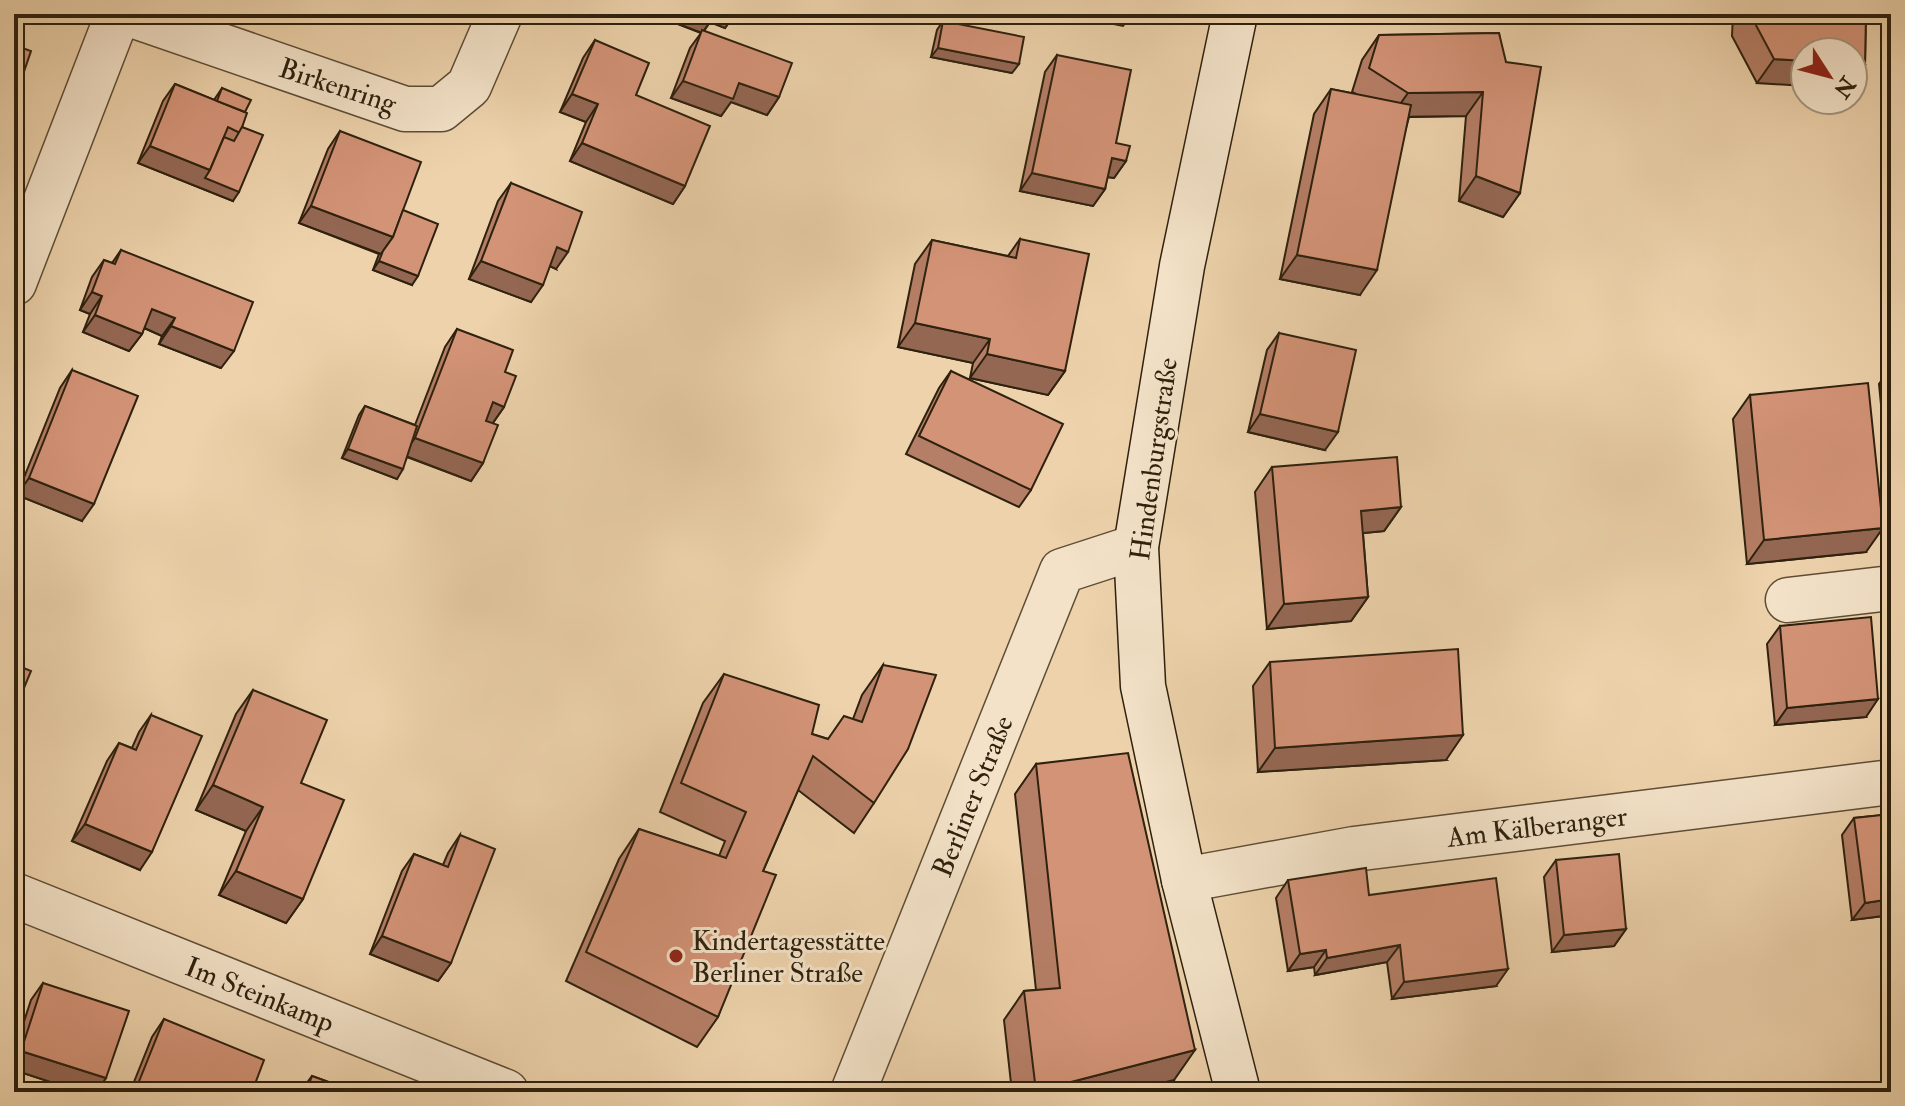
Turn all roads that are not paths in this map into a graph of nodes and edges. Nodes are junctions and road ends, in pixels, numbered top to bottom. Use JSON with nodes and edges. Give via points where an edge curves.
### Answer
{"nodes":[{"id":1,"x":118,"y":14,"type":"edge"},
{"id":2,"x":129,"y":14,"type":"edge"},
{"id":3,"x":500,"y":14,"type":"edge"},
{"id":4,"x":1235,"y":14,"type":"edge"},
{"id":5,"x":14,"y":283,"type":"edge"},
{"id":6,"x":1136,"y":547,"type":"junction"},
{"id":7,"x":1891,"y":588,"type":"edge"},
{"id":8,"x":1788,"y":600,"type":"dead end"},
{"id":9,"x":1891,"y":782,"type":"edge"},
{"id":10,"x":1184,"y":880,"type":"junction"},
{"id":11,"x":14,"y":895,"type":"edge"},
{"id":12,"x":506,"y":1092,"type":"edge"},
{"id":13,"x":853,"y":1092,"type":"edge"},
{"id":14,"x":1238,"y":1092,"type":"edge"}],
"edges":[{"from":1,"to":5,"type":"street"},
{"from":2,"to":3,"type":"street","name":"Birkenring","via":[[405,109],[441,109],[469,86]]},
{"from":4,"to":6,"type":"street","name":"Hindenburgstraße","via":[[1182,266]]},
{"from":6,"to":10,"type":"street","name":"Hindenburgstraße","via":[[1143,686]]},
{"from":6,"to":13,"type":"street","name":"Berliner Straße","via":[[1062,571]]},
{"from":7,"to":8,"type":"street"},
{"from":9,"to":10,"type":"street","name":"Am Kälberanger","via":[[1354,849]]},
{"from":10,"to":14,"type":"street","name":"Hindenburgstraße"},
{"from":11,"to":12,"type":"street","name":"Im Steinkamp"}]}
